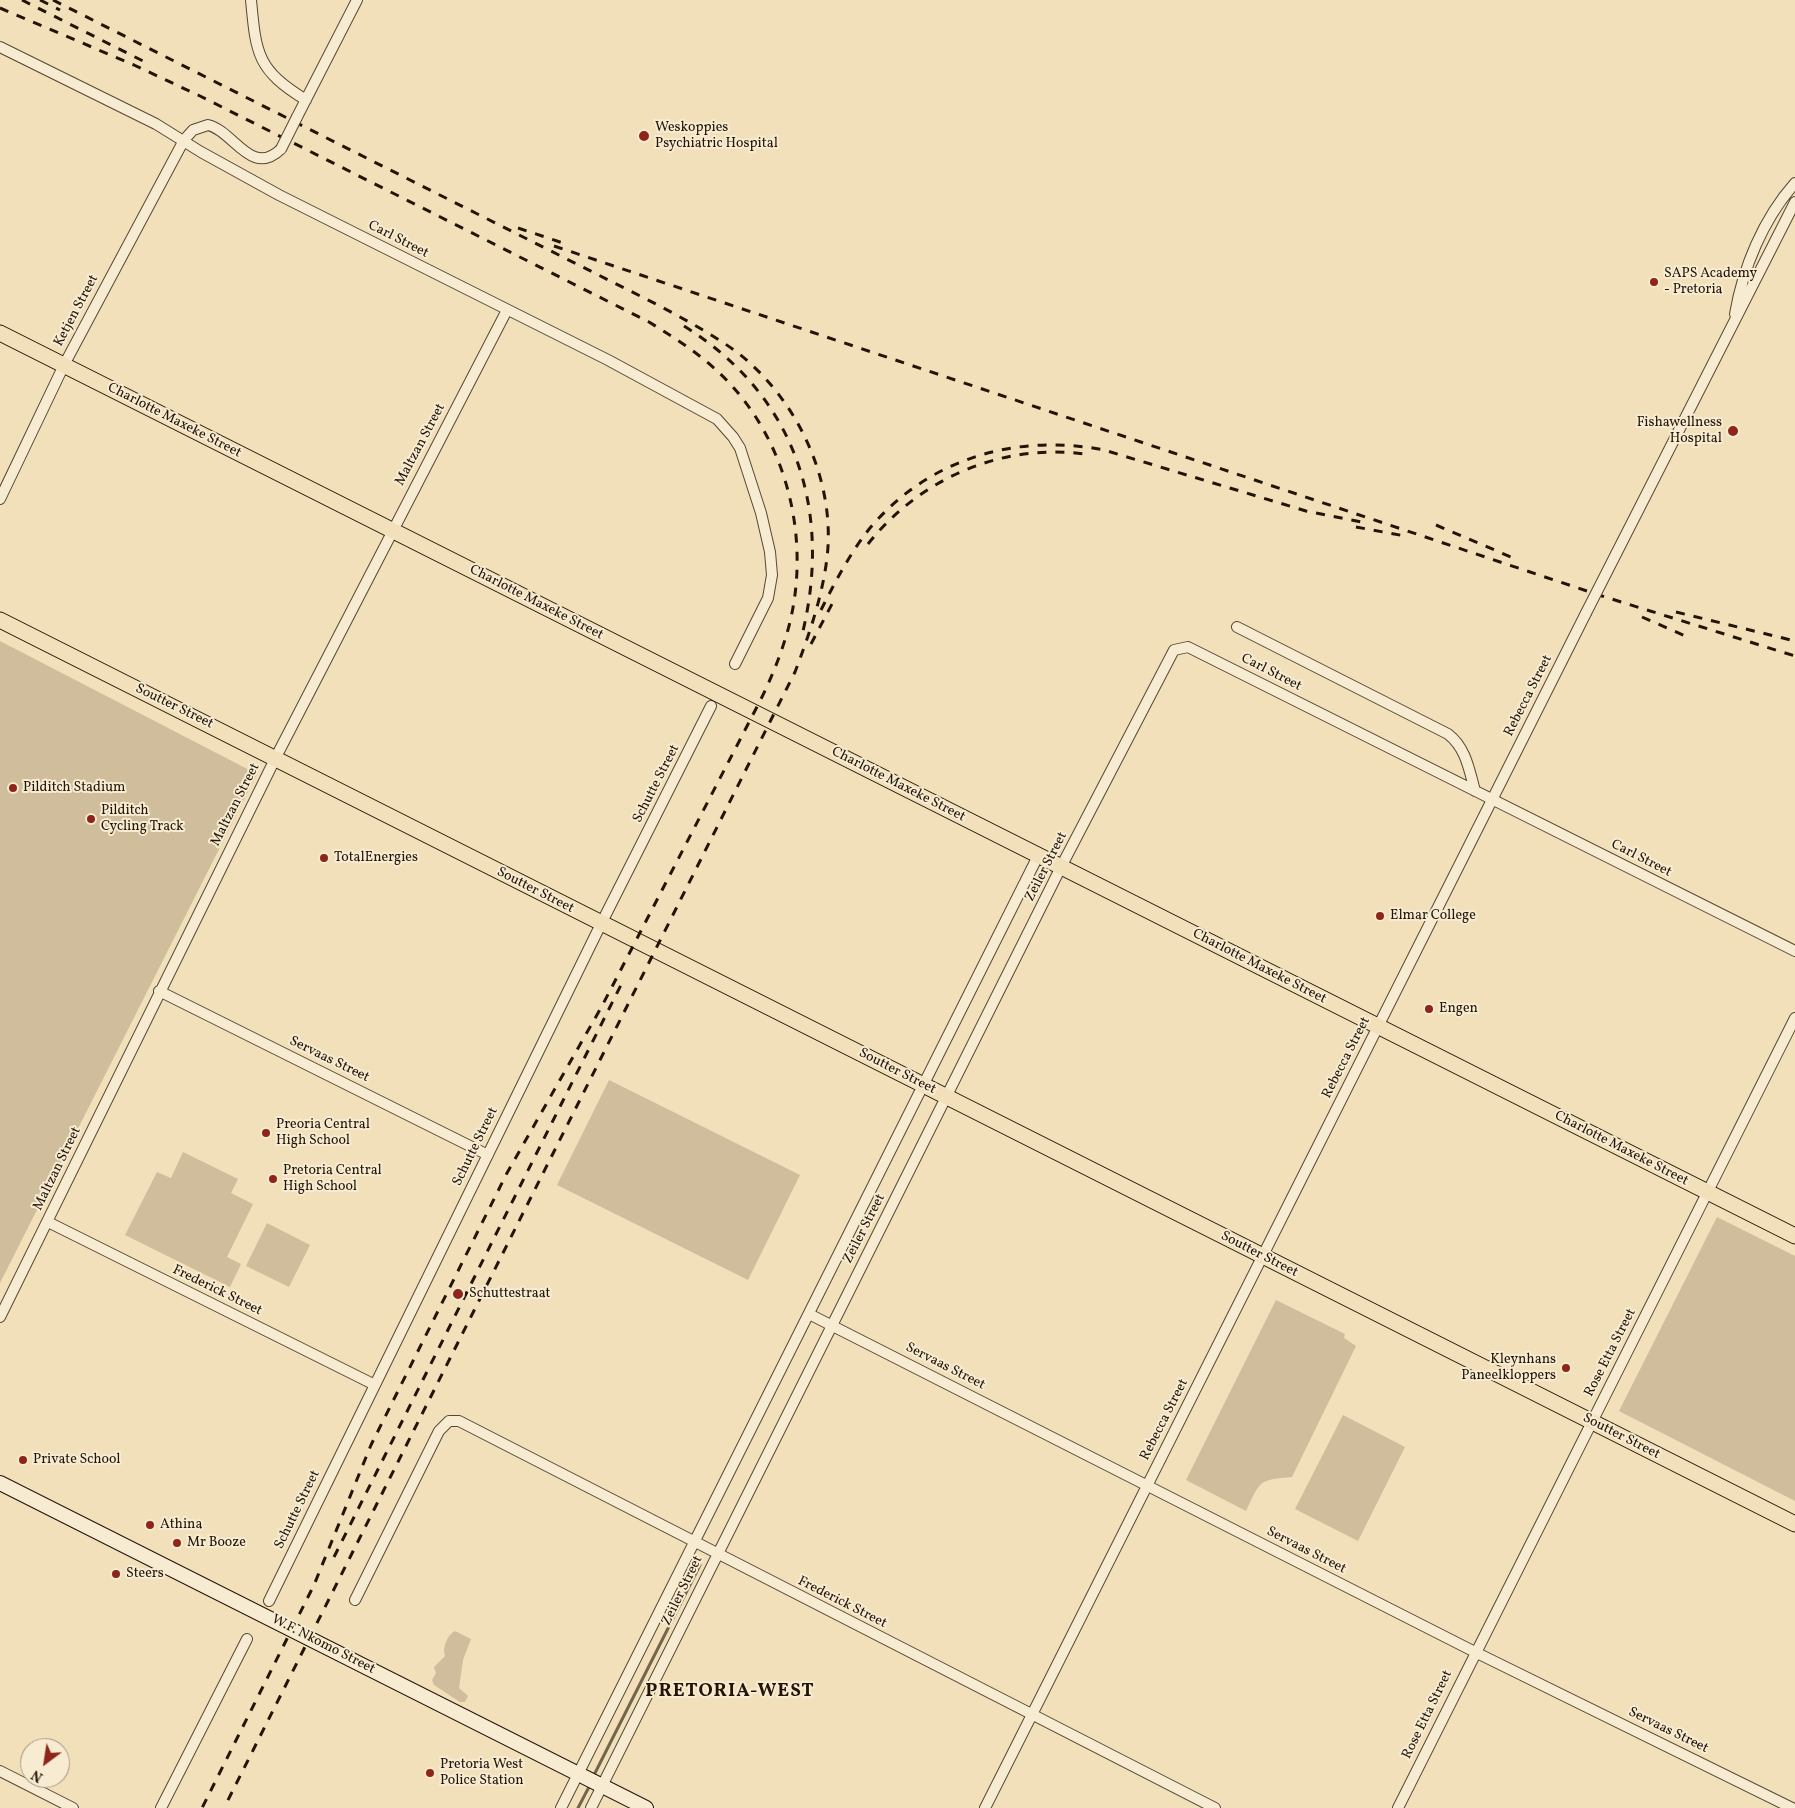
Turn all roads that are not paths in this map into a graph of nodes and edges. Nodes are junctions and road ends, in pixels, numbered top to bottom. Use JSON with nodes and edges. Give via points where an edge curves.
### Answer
{"nodes":[{"id":1,"x":251,"y":0,"type":"edge"},
{"id":2,"x":357,"y":0,"type":"edge"},
{"id":3,"x":0,"y":47,"type":"edge"},
{"id":4,"x":306,"y":100,"type":"junction"},
{"id":5,"x":184,"y":140,"type":"junction"},
{"id":6,"x":1794,"y":184,"type":"edge"},
{"id":7,"x":1795,"y":202,"type":"edge"},
{"id":8,"x":507,"y":310,"type":"junction"},
{"id":9,"x":1734,"y":320,"type":"junction"},
{"id":10,"x":0,"y":333,"type":"edge"},
{"id":11,"x":64,"y":365,"type":"junction"},
{"id":12,"x":0,"y":499,"type":"edge"},
{"id":13,"x":392,"y":531,"type":"junction"},
{"id":14,"x":0,"y":620,"type":"edge"},
{"id":15,"x":1237,"y":627,"type":"dead end"},
{"id":16,"x":1166,"y":663,"type":"joint"},
{"id":17,"x":735,"y":664,"type":"dead end"},
{"id":18,"x":711,"y":706,"type":"dead end"},
{"id":19,"x":276,"y":757,"type":"junction"},
{"id":20,"x":1475,"y":791,"type":"junction"},
{"id":21,"x":1493,"y":800,"type":"junction"},
{"id":22,"x":1038,"y":856,"type":"junction"},
{"id":23,"x":1062,"y":867,"type":"junction"},
{"id":24,"x":601,"y":924,"type":"junction"},
{"id":25,"x":1795,"y":951,"type":"edge"},
{"id":26,"x":159,"y":991,"type":"junction"},
{"id":27,"x":1795,"y":1018,"type":"edge"},
{"id":28,"x":1379,"y":1026,"type":"junction"},
{"id":29,"x":924,"y":1086,"type":"junction"},
{"id":30,"x":946,"y":1097,"type":"junction"},
{"id":31,"x":488,"y":1155,"type":"junction"},
{"id":32,"x":1708,"y":1192,"type":"junction"},
{"id":33,"x":48,"y":1222,"type":"junction"},
{"id":34,"x":1795,"y":1236,"type":"edge"},
{"id":35,"x":1263,"y":1257,"type":"junction"},
{"id":36,"x":809,"y":1314,"type":"junction"},
{"id":37,"x":0,"y":1317,"type":"edge"},
{"id":38,"x":832,"y":1325,"type":"junction"},
{"id":39,"x":375,"y":1385,"type":"junction"},
{"id":40,"x":1592,"y":1423,"type":"junction"},
{"id":41,"x":0,"y":1483,"type":"edge"},
{"id":42,"x":1147,"y":1486,"type":"junction"},
{"id":43,"x":1795,"y":1524,"type":"edge"},
{"id":44,"x":695,"y":1541,"type":"junction"},
{"id":45,"x":717,"y":1554,"type":"junction"},
{"id":46,"x":354,"y":1600,"type":"dead end"},
{"id":47,"x":268,"y":1601,"type":"dead end"},
{"id":48,"x":247,"y":1639,"type":"dead end"},
{"id":49,"x":1475,"y":1652,"type":"junction"},
{"id":50,"x":1032,"y":1716,"type":"junction"},
{"id":51,"x":0,"y":1772,"type":"edge"},
{"id":52,"x":579,"y":1774,"type":"junction"},
{"id":53,"x":602,"y":1786,"type":"junction"},
{"id":54,"x":73,"y":1808,"type":"edge"},
{"id":55,"x":160,"y":1808,"type":"edge"},
{"id":56,"x":561,"y":1808,"type":"edge"},
{"id":57,"x":592,"y":1808,"type":"edge"},
{"id":58,"x":646,"y":1808,"type":"edge"},
{"id":59,"x":985,"y":1808,"type":"edge"},
{"id":60,"x":1215,"y":1808,"type":"edge"},
{"id":61,"x":1398,"y":1808,"type":"edge"},
{"id":62,"x":1792,"y":1808,"type":"edge"}],
"edges":[{"from":1,"to":4,"type":"street","via":[[260,58],[283,86]]},
{"from":2,"to":4,"type":"street"},
{"from":3,"to":5,"type":"street","name":"Carl Street"},
{"from":4,"to":5,"type":"street","bridge":true,"via":[[280,149],[268,158],[256,158],[208,125],[193,130]]},
{"from":5,"to":8,"type":"street","name":"Carl Street","via":[[279,195]]},
{"from":5,"to":11,"type":"street","name":"Ketjen Street"},
{"from":6,"to":9,"type":"street","name":"Rebecca Street","via":[[1770,219],[1754,251],[1740,288]]},
{"from":7,"to":9,"type":"street","name":"Rebecca Street","via":[[1759,278]]},
{"from":8,"to":13,"type":"street","name":"Maltzan Street"},
{"from":8,"to":17,"type":"street","name":"Carl Street","via":[[716,419],[734,437],[767,534],[771,586],[763,610]]},
{"from":9,"to":21,"type":"street","name":"Rebecca Street","bridge":true},
{"from":10,"to":11,"type":"main road","name":"Charlotte Maxeke Street"},
{"from":11,"to":12,"type":"street","name":"Ketjen Street"},
{"from":11,"to":13,"type":"main road","name":"Charlotte Maxeke Street"},
{"from":13,"to":19,"type":"street","name":"Maltzan Street"},
{"from":13,"to":22,"type":"main road","name":"Charlotte Maxeke Street"},
{"from":14,"to":19,"type":"main road","name":"Soutter Street"},
{"from":15,"to":20,"type":"street","name":"Carl Street","via":[[1448,734],[1463,750]]},
{"from":16,"to":20,"type":"street","name":"Carl Street","via":[[1174,650],[1188,647]]},
{"from":16,"to":23,"type":"street","name":"Zeiler Street"},
{"from":18,"to":24,"type":"street","name":"Schutte Street"},
{"from":19,"to":24,"type":"main road","name":"Soutter Street"},
{"from":19,"to":26,"type":"street","name":"Maltzan Street"},
{"from":20,"to":21,"type":"street","name":"Carl Street"},
{"from":21,"to":25,"type":"street","name":"Carl Street"},
{"from":21,"to":28,"type":"street","name":"Rebecca Street"},
{"from":22,"to":23,"type":"main road","name":"Charlotte Maxeke Street"},
{"from":22,"to":29,"type":"street","name":"Zeiler Street"},
{"from":23,"to":28,"type":"main road","name":"Charlotte Maxeke Street"},
{"from":23,"to":30,"type":"street","name":"Zeiler Street"},
{"from":24,"to":29,"type":"main road","name":"Soutter Street"},
{"from":24,"to":31,"type":"street","name":"Schutte Street"},
{"from":26,"to":31,"type":"street","name":"Servaas Street"},
{"from":26,"to":33,"type":"street","name":"Maltzan Street"},
{"from":27,"to":32,"type":"street","name":"Rose Etta Street"},
{"from":28,"to":32,"type":"main road","name":"Charlotte Maxeke Street"},
{"from":28,"to":35,"type":"street","name":"Rebecca Street"},
{"from":29,"to":30,"type":"main road","name":"Soutter Street"},
{"from":29,"to":36,"type":"street","name":"Zeiler Street"},
{"from":30,"to":35,"type":"main road","name":"Soutter Street"},
{"from":30,"to":38,"type":"street","name":"Zeiler Street"},
{"from":31,"to":39,"type":"street","name":"Schutte Street"},
{"from":32,"to":34,"type":"main road","name":"Charlotte Maxeke Street"},
{"from":32,"to":40,"type":"street","name":"Rose Etta Street"},
{"from":33,"to":37,"type":"street","name":"Maltzan Street"},
{"from":33,"to":39,"type":"street","name":"Frederick Street"},
{"from":35,"to":40,"type":"main road","name":"Soutter Street"},
{"from":35,"to":42,"type":"street","name":"Rebecca Street"},
{"from":36,"to":38,"type":"street","name":"Servaas Street"},
{"from":36,"to":44,"type":"street","name":"Zeiler Street"},
{"from":38,"to":42,"type":"street","name":"Servaas Street"},
{"from":38,"to":45,"type":"street","name":"Zeiler Street"},
{"from":39,"to":47,"type":"street","name":"Schutte Street"},
{"from":40,"to":43,"type":"main road","name":"Soutter Street"},
{"from":40,"to":49,"type":"street","name":"Rose Etta Street"},
{"from":41,"to":52,"type":"main road","name":"W.F. Nkomo Street"},
{"from":42,"to":49,"type":"street","name":"Servaas Street"},
{"from":42,"to":50,"type":"street","name":"Rebecca Street"},
{"from":44,"to":45,"type":"street","name":"Frederick Street"},
{"from":44,"to":46,"type":"street","name":"Frederick Street","via":[[459,1420],[449,1421],[439,1431]]},
{"from":44,"to":52,"type":"street","name":"Zeiler Street"},
{"from":45,"to":50,"type":"street","name":"Frederick Street"},
{"from":45,"to":53,"type":"street","name":"Zeiler Street"},
{"from":48,"to":55,"type":"street"},
{"from":49,"to":61,"type":"street","name":"Rose Etta Street"},
{"from":49,"to":62,"type":"street","name":"Servaas Street"},
{"from":50,"to":59,"type":"street","name":"Rebecca Street"},
{"from":50,"to":60,"type":"street","name":"Frederick Street"},
{"from":51,"to":54,"type":"street"},
{"from":52,"to":53,"type":"main road","name":"W.F. Nkomo Street"},
{"from":52,"to":56,"type":"street","name":"Zeiler Street"},
{"from":53,"to":57,"type":"street","name":"Zeiler Street"},
{"from":53,"to":58,"type":"main road","name":"W.F. Nkomo Street"}]}
